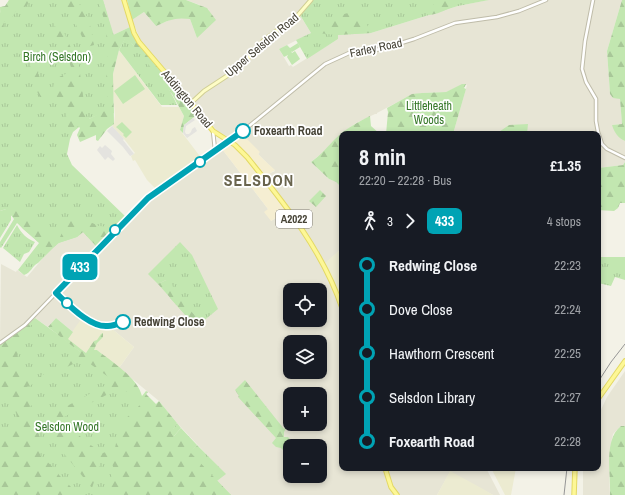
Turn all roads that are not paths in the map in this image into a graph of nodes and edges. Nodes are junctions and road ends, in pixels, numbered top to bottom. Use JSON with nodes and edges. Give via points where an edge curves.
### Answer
{"nodes":[{"id":1,"x":124,"y":0,"type":"edge"},
{"id":2,"x":311,"y":0,"type":"edge"},
{"id":3,"x":546,"y":0,"type":"edge"},
{"id":4,"x":593,"y":0,"type":"edge"},
{"id":5,"x":191,"y":103,"type":"junction"},
{"id":6,"x":213,"y":131,"type":"junction"},
{"id":7,"x":599,"y":131,"type":"edge"},
{"id":8,"x":601,"y":140,"type":"edge"},
{"id":9,"x":229,"y":141,"type":"junction"},
{"id":10,"x":215,"y":151,"type":"junction"},
{"id":11,"x":625,"y":158,"type":"edge"},
{"id":12,"x":339,"y":300,"type":"edge"},
{"id":13,"x":0,"y":343,"type":"edge"},
{"id":14,"x":625,"y":360,"type":"edge"},
{"id":15,"x":601,"y":390,"type":"edge"},
{"id":16,"x":601,"y":395,"type":"edge"},
{"id":17,"x":386,"y":471,"type":"edge"},
{"id":18,"x":574,"y":471,"type":"edge"},
{"id":19,"x":397,"y":495,"type":"edge"},
{"id":20,"x":573,"y":495,"type":"edge"}],
"edges":[{"from":1,"to":5,"type":"main road","name":"Addington Road","number":"A2022","via":[[139,42]]},
{"from":2,"to":5,"type":"main road","name":"Upper Selsdon Road","via":[[298,15],[264,40],[239,68],[204,91]]},
{"from":3,"to":9,"type":"street","name":"Farley Road","via":[[496,18],[455,23],[382,49],[342,55],[325,64]]},
{"from":4,"to":7,"type":"street","via":[[582,69],[596,99]]},
{"from":5,"to":6,"type":"main road","name":"Addington Road","number":"A2022"},
{"from":6,"to":9,"type":"main road","name":"Addington Road","number":"A2022"},
{"from":6,"to":10,"type":"street"},
{"from":8,"to":11,"type":"street","via":[[607,149]]},
{"from":9,"to":10,"type":"street","name":"Farley Road"},
{"from":9,"to":12,"type":"main road","name":"Addington Road","number":"A2022","via":[[251,162],[311,242],[328,272]]},
{"from":10,"to":13,"type":"street","name":"Farley Road","via":[[148,198],[25,325]]},
{"from":14,"to":15,"type":"main road"},
{"from":14,"to":16,"type":"main road"},
{"from":17,"to":19,"type":"main road","via":[[391,487]]},
{"from":18,"to":20,"type":"main road"}]}
